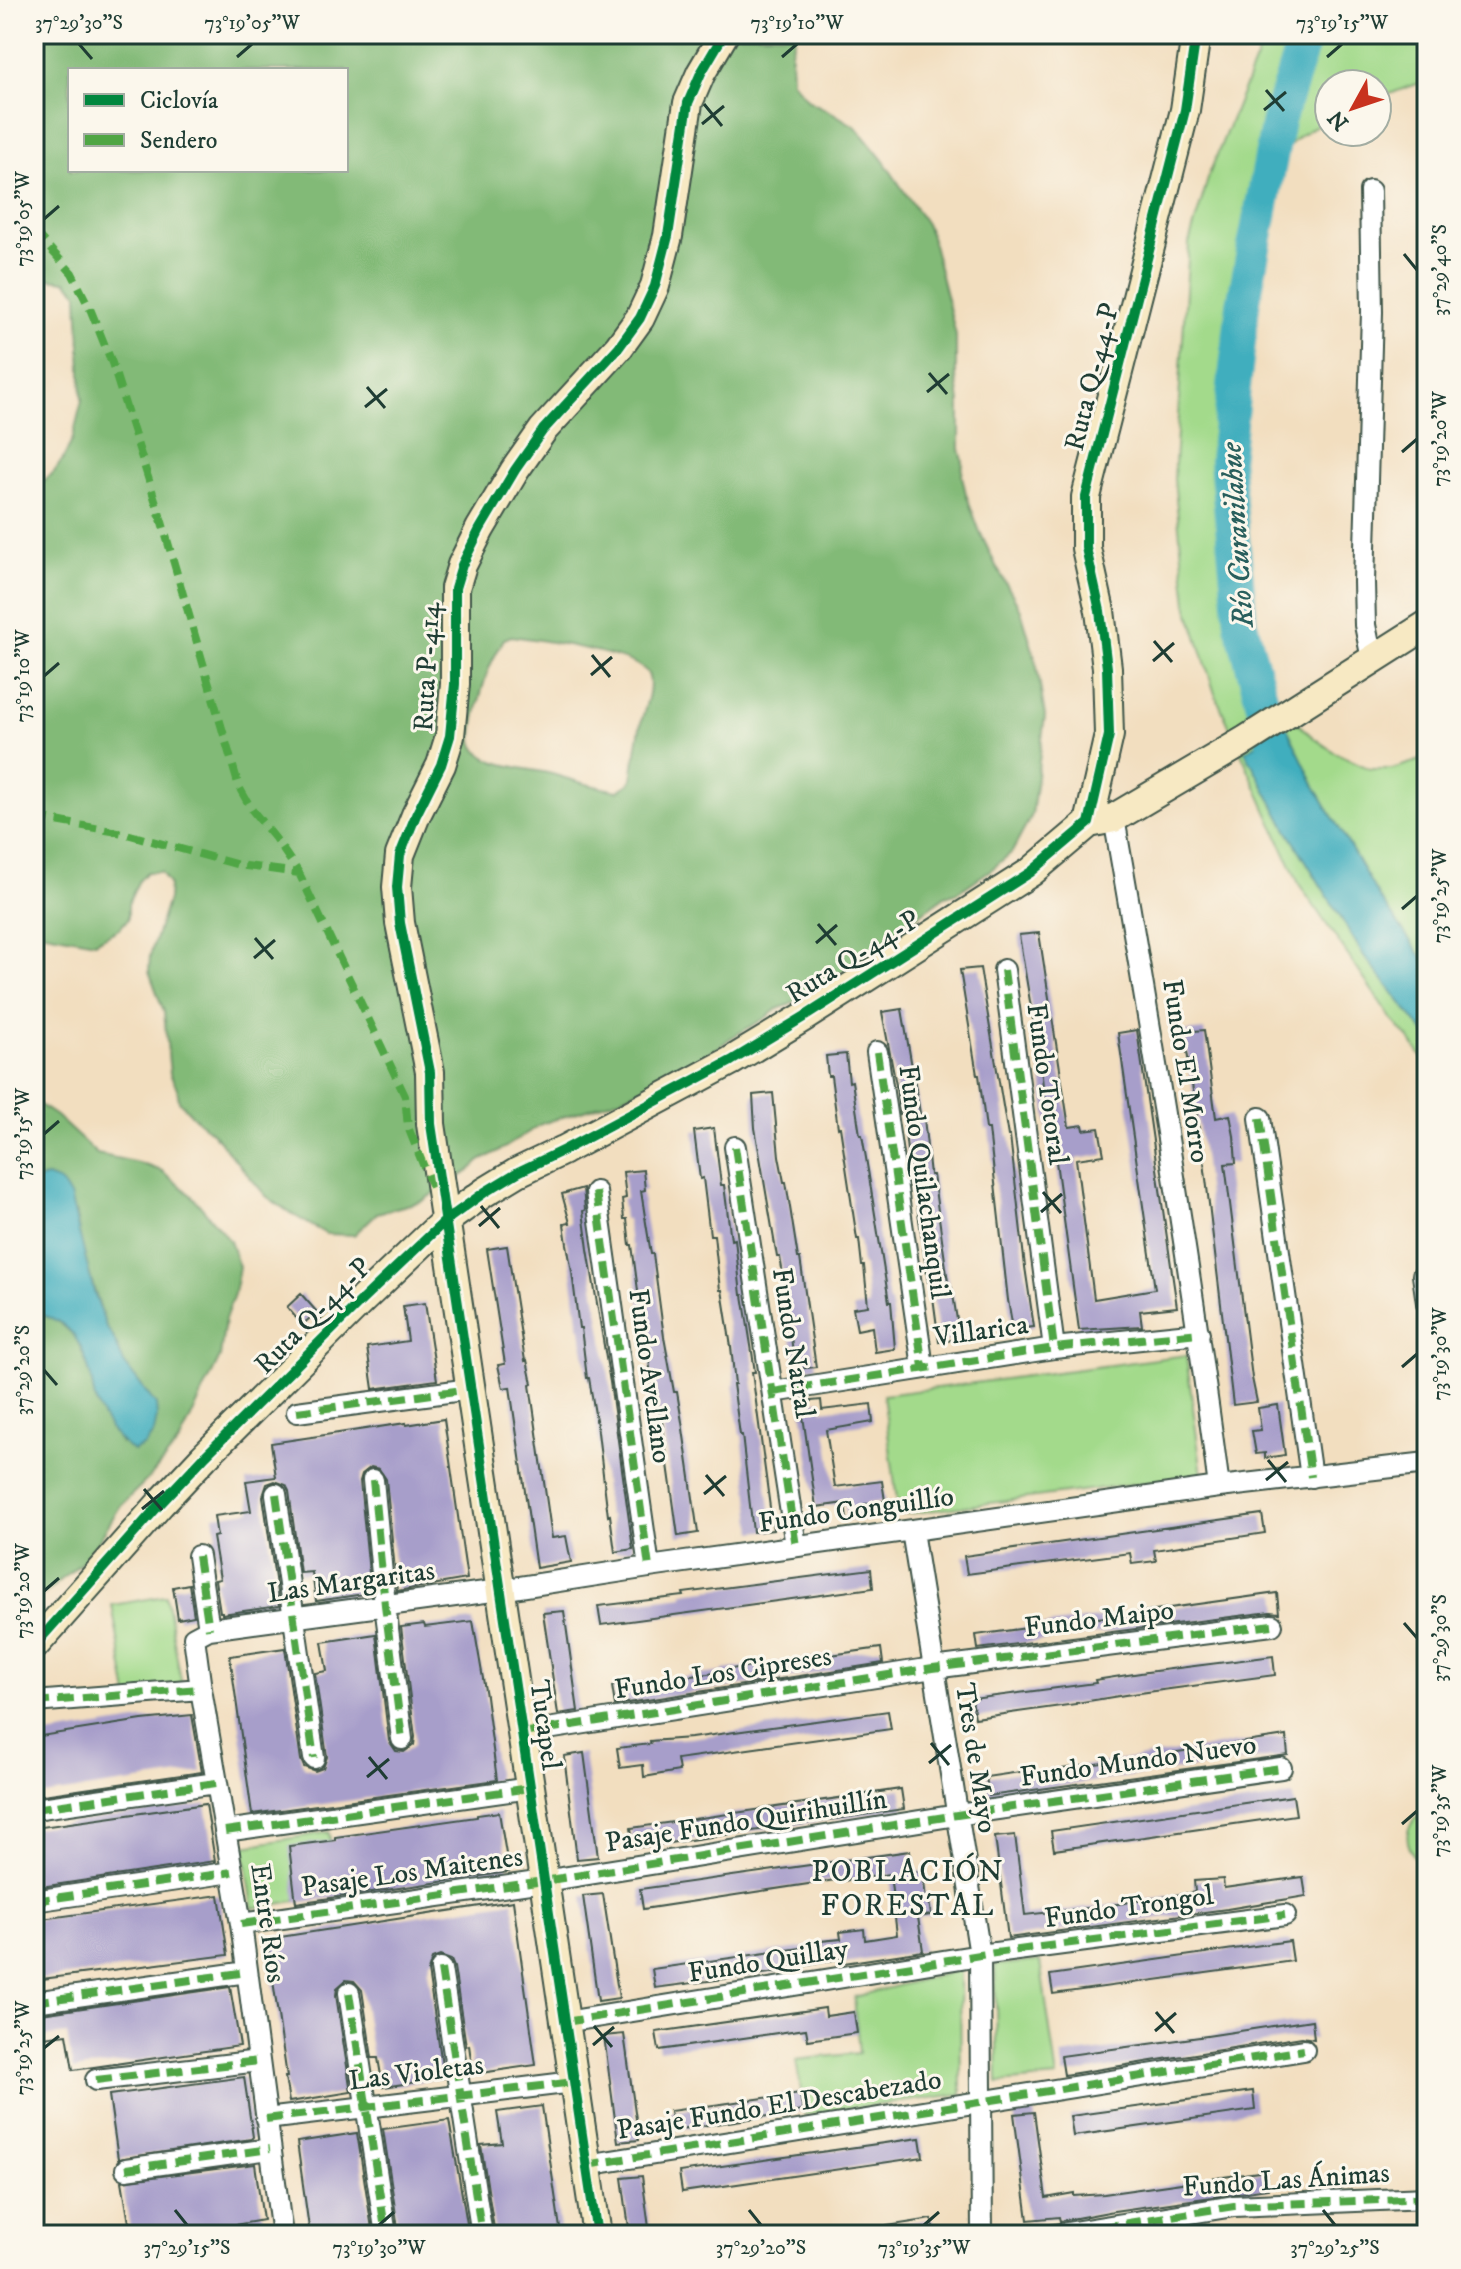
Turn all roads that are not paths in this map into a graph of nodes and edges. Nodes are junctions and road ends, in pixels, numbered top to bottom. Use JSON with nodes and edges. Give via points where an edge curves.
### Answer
{"nodes":[{"id":1,"x":724,"y":34,"type":"edge"},
{"id":2,"x":1196,"y":34,"type":"edge"},
{"id":3,"x":1370,"y":191,"type":"dead end"},
{"id":4,"x":1427,"y":625,"type":"edge"},
{"id":5,"x":1372,"y":659,"type":"junction"},
{"id":6,"x":1102,"y":820,"type":"junction"},
{"id":7,"x":1004,"y":970,"type":"dead end"},
{"id":8,"x":877,"y":1052,"type":"dead end"},
{"id":9,"x":1260,"y":1118,"type":"dead end"},
{"id":10,"x":735,"y":1147,"type":"dead end"},
{"id":11,"x":596,"y":1192,"type":"dead end"},
{"id":12,"x":445,"y":1221,"type":"junction"},
{"id":13,"x":1423,"y":1275,"type":"dead end"},
{"id":14,"x":1427,"y":1303,"type":"edge"},
{"id":15,"x":1199,"y":1333,"type":"junction"},
{"id":16,"x":1054,"y":1348,"type":"junction"},
{"id":17,"x":923,"y":1367,"type":"junction"},
{"id":18,"x":470,"y":1389,"type":"junction"},
{"id":19,"x":773,"y":1392,"type":"junction"},
{"id":20,"x":297,"y":1412,"type":"dead end"},
{"id":21,"x":1427,"y":1463,"type":"edge"},
{"id":22,"x":1311,"y":1477,"type":"junction"},
{"id":23,"x":373,"y":1480,"type":"dead end"},
{"id":24,"x":1219,"y":1487,"type":"junction"},
{"id":25,"x":276,"y":1494,"type":"dead end"},
{"id":26,"x":912,"y":1531,"type":"junction"},
{"id":27,"x":796,"y":1546,"type":"junction"},
{"id":28,"x":198,"y":1556,"type":"dead end"},
{"id":29,"x":649,"y":1567,"type":"junction"},
{"id":30,"x":500,"y":1590,"type":"junction"},
{"id":31,"x":385,"y":1605,"type":"junction"},
{"id":32,"x":294,"y":1618,"type":"junction"},
{"id":33,"x":1272,"y":1625,"type":"dead end"},
{"id":34,"x":209,"y":1629,"type":"junction"},
{"id":35,"x":37,"y":1636,"type":"edge"},
{"id":36,"x":933,"y":1668,"type":"junction"},
{"id":37,"x":201,"y":1689,"type":"junction"},
{"id":38,"x":34,"y":1702,"type":"edge"},
{"id":39,"x":522,"y":1733,"type":"junction"},
{"id":40,"x":402,"y":1739,"type":"dead end"},
{"id":41,"x":314,"y":1758,"type":"dead end"},
{"id":42,"x":1281,"y":1768,"type":"dead end"},
{"id":43,"x":216,"y":1783,"type":"junction"},
{"id":44,"x":530,"y":1788,"type":"junction"},
{"id":45,"x":34,"y":1809,"type":"edge"},
{"id":46,"x":957,"y":1815,"type":"junction"},
{"id":47,"x":225,"y":1831,"type":"junction"},
{"id":48,"x":232,"y":1872,"type":"junction"},
{"id":49,"x":544,"y":1881,"type":"junction"},
{"id":50,"x":34,"y":1901,"type":"edge"},
{"id":51,"x":1285,"y":1915,"type":"dead end"},
{"id":52,"x":241,"y":1924,"type":"junction"},
{"id":53,"x":980,"y":1955,"type":"junction"},
{"id":54,"x":441,"y":1969,"type":"dead end"},
{"id":55,"x":247,"y":1972,"type":"junction"},
{"id":56,"x":349,"y":1993,"type":"dead end"},
{"id":57,"x":34,"y":2002,"type":"edge"},
{"id":58,"x":565,"y":2022,"type":"junction"},
{"id":59,"x":1304,"y":2050,"type":"dead end"},
{"id":60,"x":259,"y":2061,"type":"junction"},
{"id":61,"x":96,"y":2080,"type":"dead end"},
{"id":62,"x":574,"y":2082,"type":"junction"},
{"id":63,"x":461,"y":2094,"type":"junction"},
{"id":64,"x":981,"y":2101,"type":"junction"},
{"id":65,"x":368,"y":2108,"type":"junction"},
{"id":66,"x":266,"y":2119,"type":"junction"},
{"id":67,"x":270,"y":2149,"type":"junction"},
{"id":68,"x":586,"y":2165,"type":"junction"},
{"id":69,"x":126,"y":2169,"type":"dead end"},
{"id":70,"x":1427,"y":2198,"type":"edge"},
{"id":71,"x":282,"y":2235,"type":"edge"},
{"id":72,"x":386,"y":2235,"type":"edge"},
{"id":73,"x":482,"y":2235,"type":"edge"},
{"id":74,"x":597,"y":2235,"type":"edge"},
{"id":75,"x":982,"y":2235,"type":"edge"},
{"id":76,"x":1054,"y":2235,"type":"edge"}],
"edges":[{"from":1,"to":12,"type":"street","name":"Ruta P-414","via":[[688,103],[668,236],[640,318],[515,470],[468,553],[455,588],[450,736],[400,855],[397,887],[430,1072],[431,1124]]},
{"from":2,"to":6,"type":"street","name":"Ruta Q-44-P","via":[[1185,110],[1086,497],[1086,548],[1107,668],[1109,735]]},
{"from":3,"to":5,"type":"street","via":[[1364,582]]},
{"from":4,"to":5,"type":"street"},
{"from":5,"to":6,"type":"street","via":[[1246,740]]},
{"from":6,"to":12,"type":"street","name":"Ruta Q-44-P","via":[[1031,872],[807,1015],[518,1172]]},
{"from":6,"to":15,"type":"street","name":"Fundo El Morro","via":[[1146,1001]]},
{"from":7,"to":16,"type":"street","name":"Fundo Totoral"},
{"from":8,"to":17,"type":"street","name":"Fundo Quilachanquil"},
{"from":9,"to":22,"type":"street"},
{"from":10,"to":19,"type":"street","name":"Fundo Natral"},
{"from":11,"to":29,"type":"street","name":"Fundo Avellano"},
{"from":12,"to":18,"type":"street","name":"Tucapel"},
{"from":12,"to":35,"type":"street","name":"Ruta Q-44-P","via":[[204,1457]]},
{"from":13,"to":14,"type":"street"},
{"from":15,"to":16,"type":"street","name":"Villarica"},
{"from":15,"to":24,"type":"street"},
{"from":16,"to":17,"type":"street","name":"Villarica"},
{"from":17,"to":19,"type":"street","name":"Villarica"},
{"from":18,"to":20,"type":"street"},
{"from":18,"to":30,"type":"street","name":"Tucapel"},
{"from":19,"to":27,"type":"street","name":"Fundo Natral"},
{"from":21,"to":22,"type":"street","name":"Fundo Conguillío"},
{"from":22,"to":24,"type":"street","name":"Fundo Conguillío"},
{"from":23,"to":31,"type":"street"},
{"from":24,"to":26,"type":"street","name":"Fundo Conguillío"},
{"from":25,"to":32,"type":"street"},
{"from":26,"to":27,"type":"street","name":"Fundo Conguillío"},
{"from":26,"to":36,"type":"street","name":"Tres de Mayo"},
{"from":27,"to":29,"type":"street","name":"Fundo Conguillío"},
{"from":28,"to":34,"type":"street"},
{"from":29,"to":30,"type":"street","name":"Fundo Conguillío"},
{"from":30,"to":31,"type":"street","name":"Las Margaritas"},
{"from":30,"to":39,"type":"street","name":"Tucapel"},
{"from":31,"to":32,"type":"street","name":"Las Margaritas"},
{"from":31,"to":40,"type":"street"},
{"from":32,"to":34,"type":"street","name":"Las Margaritas"},
{"from":32,"to":41,"type":"street"},
{"from":33,"to":36,"type":"street","name":"Fundo Maipo"},
{"from":34,"to":37,"type":"street","name":"Entre Ríos","via":[[194,1637]]},
{"from":36,"to":39,"type":"street","name":"Fundo Los Cipreses"},
{"from":36,"to":46,"type":"street","name":"Tres de Mayo"},
{"from":37,"to":38,"type":"street"},
{"from":37,"to":43,"type":"street","name":"Entre Ríos"},
{"from":39,"to":44,"type":"street","name":"Tucapel"},
{"from":42,"to":46,"type":"street","name":"Fundo Mundo Nuevo"},
{"from":43,"to":45,"type":"street"},
{"from":43,"to":47,"type":"street","name":"Entre Ríos"},
{"from":44,"to":47,"type":"street"},
{"from":44,"to":49,"type":"street","name":"Tucapel"},
{"from":46,"to":49,"type":"street","name":"Pasaje Fundo Quirihuillín"},
{"from":46,"to":53,"type":"street","name":"Tres de Mayo"},
{"from":47,"to":48,"type":"street","name":"Entre Ríos"},
{"from":48,"to":50,"type":"street"},
{"from":48,"to":52,"type":"street","name":"Entre Ríos"},
{"from":49,"to":52,"type":"street","name":"Pasaje Los Maitenes"},
{"from":49,"to":58,"type":"street","name":"Tucapel"},
{"from":51,"to":53,"type":"street","name":"Fundo Trongol"},
{"from":52,"to":55,"type":"street","name":"Entre Ríos"},
{"from":53,"to":58,"type":"street","name":"Fundo Quillay"},
{"from":53,"to":64,"type":"street","name":"Tres de Mayo"},
{"from":54,"to":63,"type":"street"},
{"from":55,"to":57,"type":"street"},
{"from":55,"to":60,"type":"street","name":"Entre Ríos"},
{"from":56,"to":65,"type":"street"},
{"from":58,"to":62,"type":"street","name":"Tucapel"},
{"from":59,"to":64,"type":"street","name":"Pasaje Fundo El Descabezado"},
{"from":60,"to":61,"type":"street"},
{"from":60,"to":66,"type":"street","name":"Entre Ríos"},
{"from":62,"to":63,"type":"street","name":"Las Violetas"},
{"from":62,"to":68,"type":"street","name":"Tucapel"},
{"from":63,"to":65,"type":"street","name":"Las Violetas"},
{"from":63,"to":73,"type":"street"},
{"from":64,"to":68,"type":"street","name":"Pasaje Fundo El Descabezado"},
{"from":64,"to":75,"type":"street","name":"Tres de Mayo"},
{"from":65,"to":66,"type":"street","name":"Las Violetas"},
{"from":65,"to":72,"type":"street"},
{"from":66,"to":67,"type":"street","name":"Entre Ríos"},
{"from":67,"to":69,"type":"street"},
{"from":67,"to":71,"type":"street","name":"Entre Ríos"},
{"from":68,"to":74,"type":"street","name":"Tucapel"},
{"from":70,"to":76,"type":"street","name":"Fundo Las Ánimas","via":[[1234,2206]]}]}
